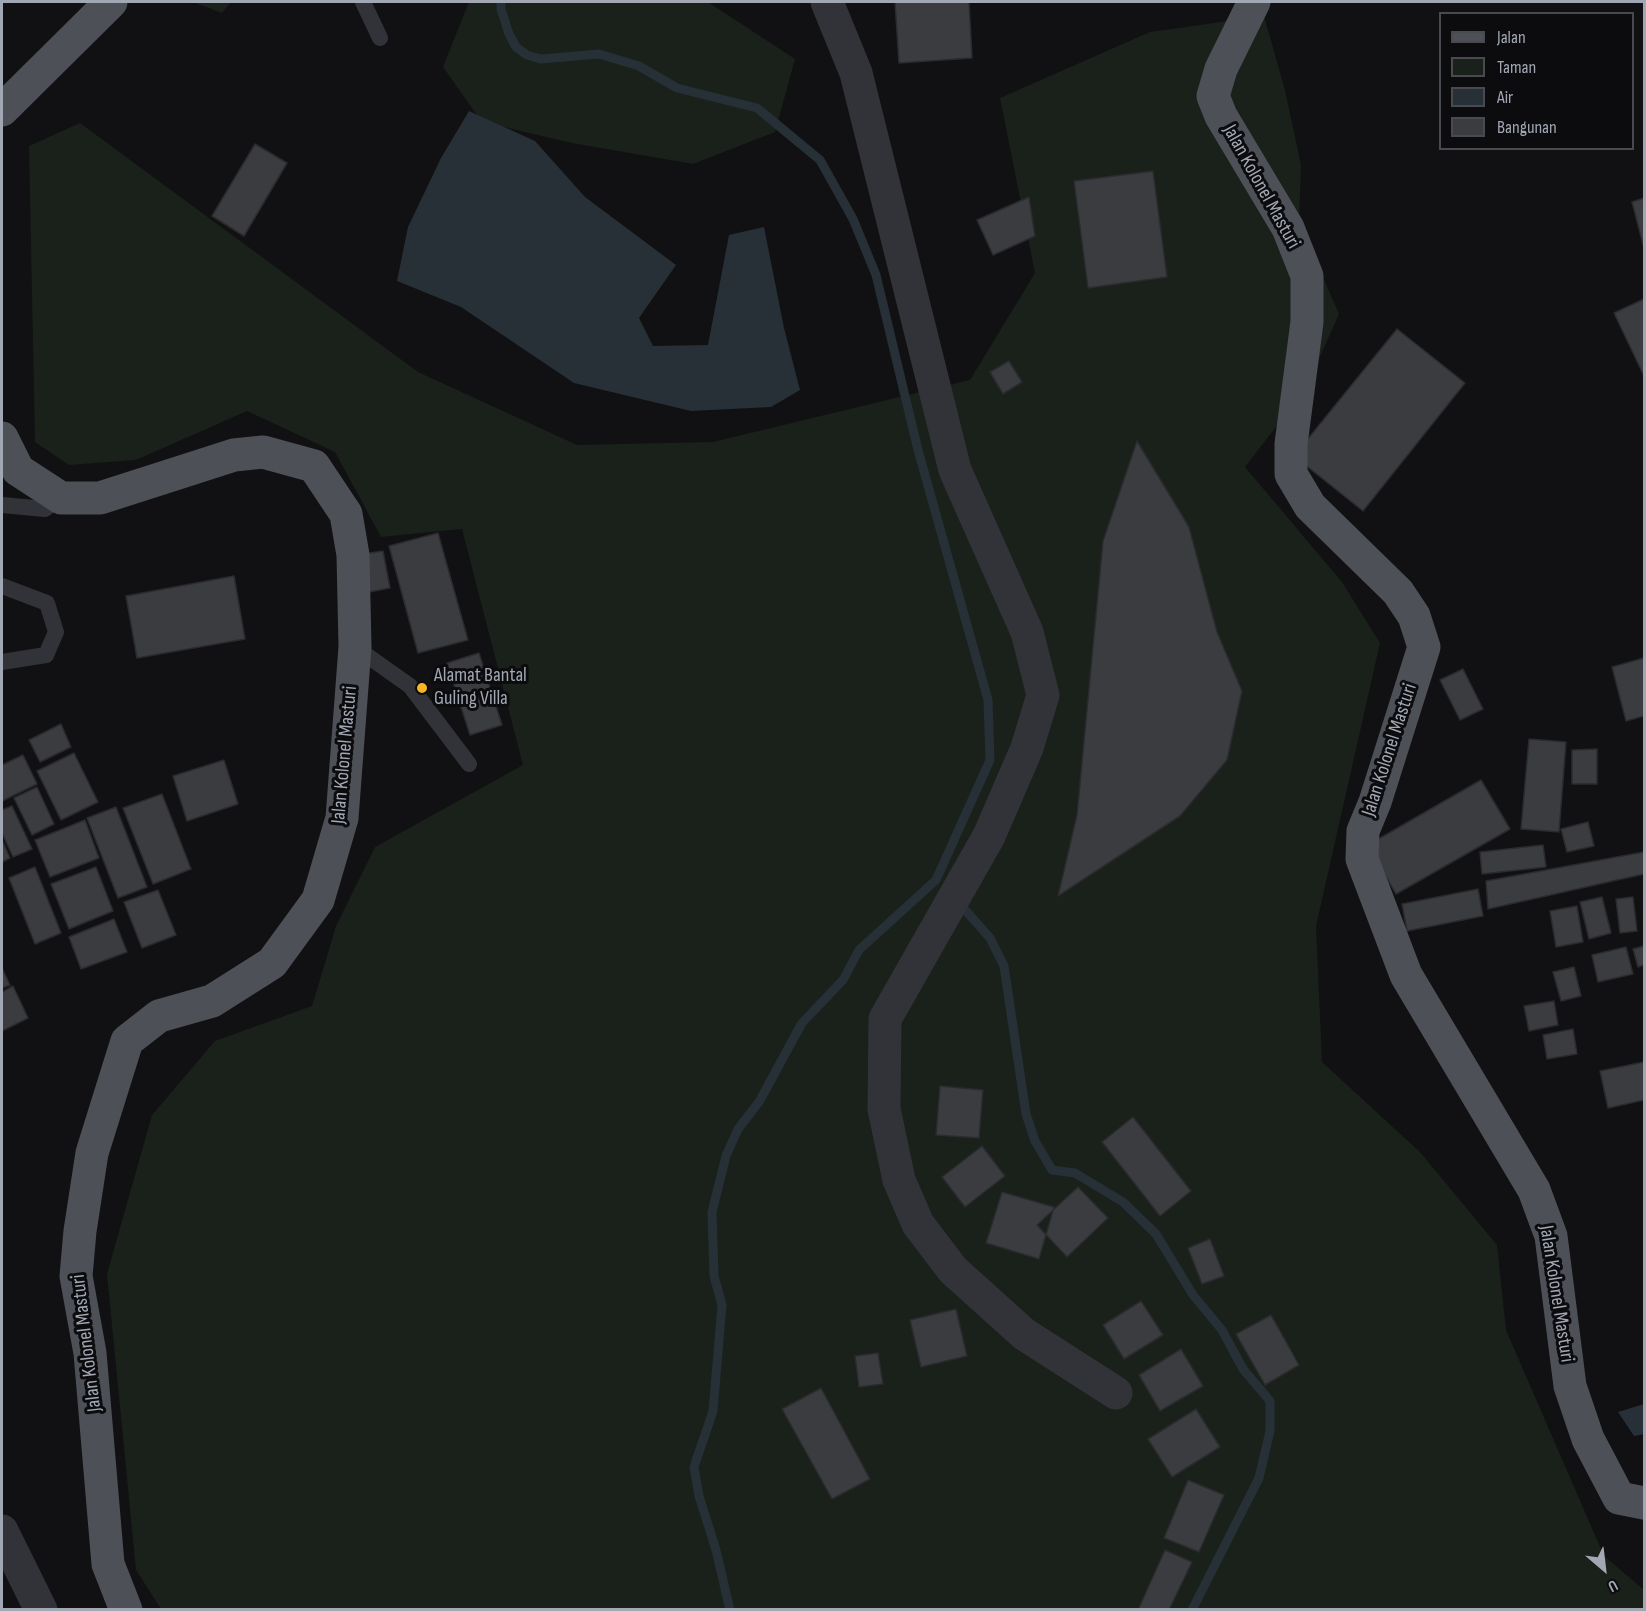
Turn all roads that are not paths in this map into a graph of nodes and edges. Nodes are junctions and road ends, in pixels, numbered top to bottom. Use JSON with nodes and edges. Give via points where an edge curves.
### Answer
{"nodes":[{"id":1,"x":111,"y":2,"type":"edge"},
{"id":2,"x":363,"y":2,"type":"edge"},
{"id":3,"x":827,"y":2,"type":"edge"},
{"id":4,"x":1254,"y":2,"type":"edge"},
{"id":5,"x":380,"y":38,"type":"dead end"},
{"id":6,"x":2,"y":110,"type":"edge"},
{"id":7,"x":2,"y":438,"type":"edge"},
{"id":8,"x":61,"y":498,"type":"junction"},
{"id":9,"x":2,"y":505,"type":"edge"},
{"id":10,"x":2,"y":586,"type":"edge"},
{"id":11,"x":355,"y":648,"type":"junction"},
{"id":12,"x":2,"y":662,"type":"edge"},
{"id":13,"x":469,"y":764,"type":"dead end"},
{"id":14,"x":1116,"y":1393,"type":"dead end"},
{"id":15,"x":1644,"y":1503,"type":"edge"},
{"id":16,"x":2,"y":1531,"type":"edge"},
{"id":17,"x":41,"y":1610,"type":"edge"},
{"id":18,"x":126,"y":1610,"type":"edge"}],
"edges":[{"from":1,"to":6,"type":"main road"},
{"from":2,"to":5,"type":"lane"},
{"from":3,"to":14,"type":"street","via":[[856,73],[954,470],[1027,632],[1043,695],[1027,748],[989,836],[885,1019],[884,1109],[898,1180],[918,1224],[953,1270],[1024,1334]]},
{"from":4,"to":15,"type":"main road","name":"Jalan Kolonel Masturi","via":[[1221,69],[1213,96],[1288,228],[1307,276],[1307,322],[1291,444],[1291,474],[1310,506],[1398,592],[1414,616],[1424,647],[1363,831],[1362,859],[1406,975],[1534,1190],[1551,1236],[1570,1386],[1588,1440],[1619,1498]]},
{"from":7,"to":8,"type":"main road","via":[[18,470]]},
{"from":8,"to":9,"type":"lane","via":[[45,509]]},
{"from":8,"to":11,"type":"main road","name":"Jalan Kolonel Masturi","via":[[100,498],[234,455],[263,452],[314,466],[346,514],[353,555]]},
{"from":10,"to":12,"type":"lane","via":[[47,603],[56,632],[46,655]]},
{"from":11,"to":13,"type":"lane","via":[[410,686]]},
{"from":11,"to":18,"type":"main road","name":"Jalan Kolonel Masturi","via":[[342,819],[318,900],[272,963],[212,1000],[159,1016],[128,1041],[92,1153],[76,1276],[90,1353],[108,1564]]},
{"from":16,"to":17,"type":"street"}]}
